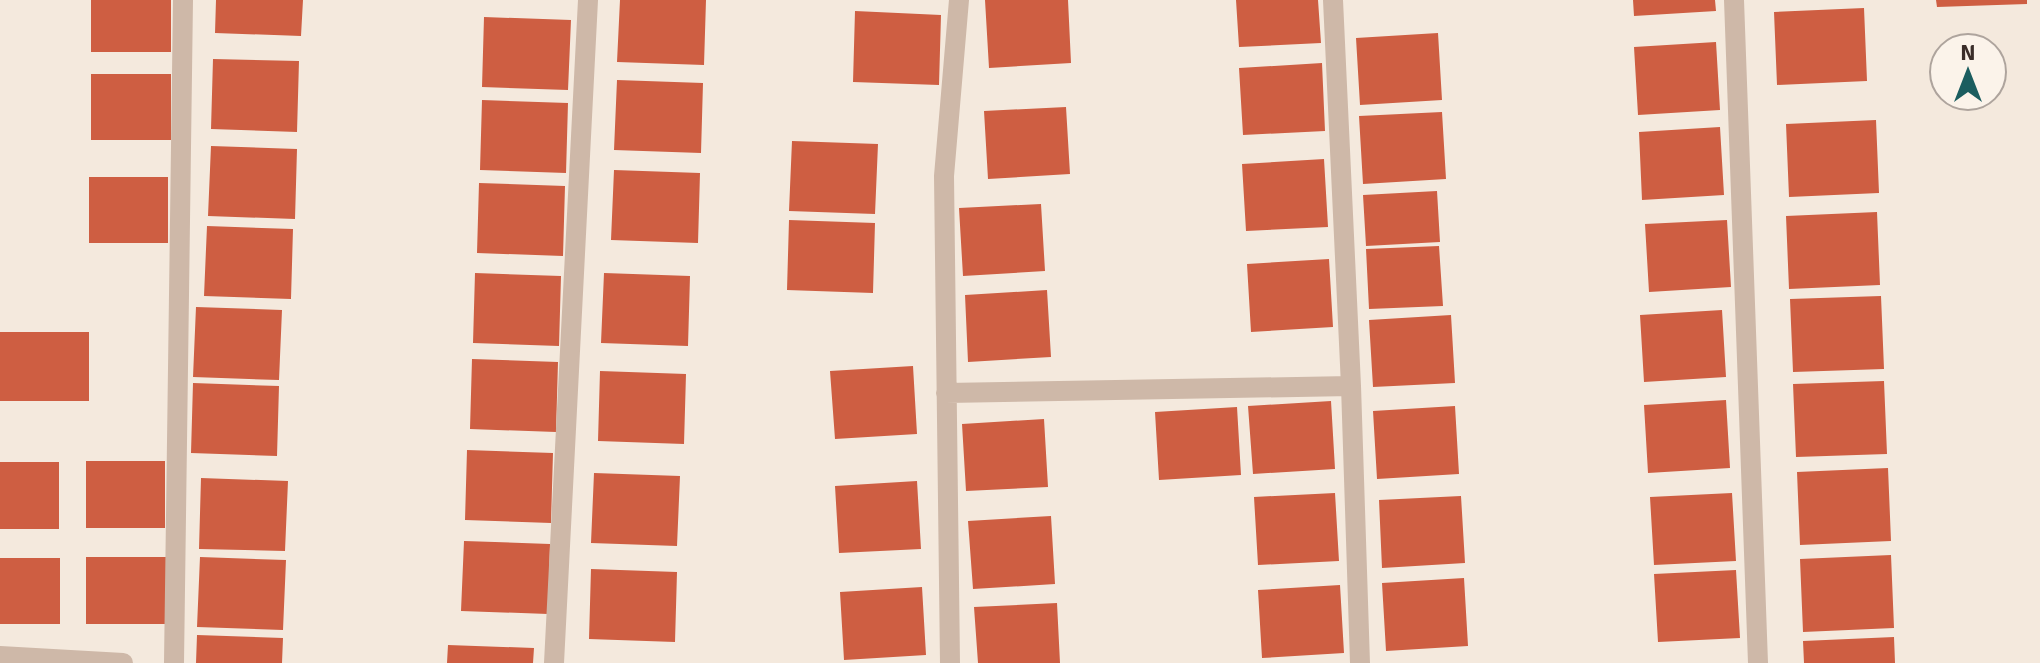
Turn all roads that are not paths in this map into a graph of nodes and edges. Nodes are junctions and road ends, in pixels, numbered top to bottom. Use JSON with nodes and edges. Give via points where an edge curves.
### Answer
{"nodes":[{"id":1,"x":183,"y":0,"type":"edge"},
{"id":2,"x":588,"y":0,"type":"edge"},
{"id":3,"x":959,"y":0,"type":"edge"},
{"id":4,"x":1333,"y":0,"type":"edge"},
{"id":5,"x":1734,"y":0,"type":"edge"},
{"id":6,"x":1351,"y":386,"type":"junction"},
{"id":7,"x":946,"y":393,"type":"junction"},
{"id":8,"x":0,"y":656,"type":"edge"},
{"id":9,"x":123,"y":663,"type":"edge"},
{"id":10,"x":174,"y":663,"type":"edge"},
{"id":11,"x":554,"y":663,"type":"edge"},
{"id":12,"x":950,"y":663,"type":"edge"},
{"id":13,"x":1360,"y":663,"type":"edge"},
{"id":14,"x":1758,"y":663,"type":"edge"}],
"edges":[{"from":1,"to":10,"type":"street"},
{"from":2,"to":11,"type":"street"},
{"from":3,"to":7,"type":"street","via":[[944,176]]},
{"from":4,"to":6,"type":"street"},
{"from":5,"to":14,"type":"street"},
{"from":6,"to":7,"type":"street"},
{"from":6,"to":13,"type":"street"},
{"from":7,"to":12,"type":"street"},
{"from":8,"to":9,"type":"street"}]}
